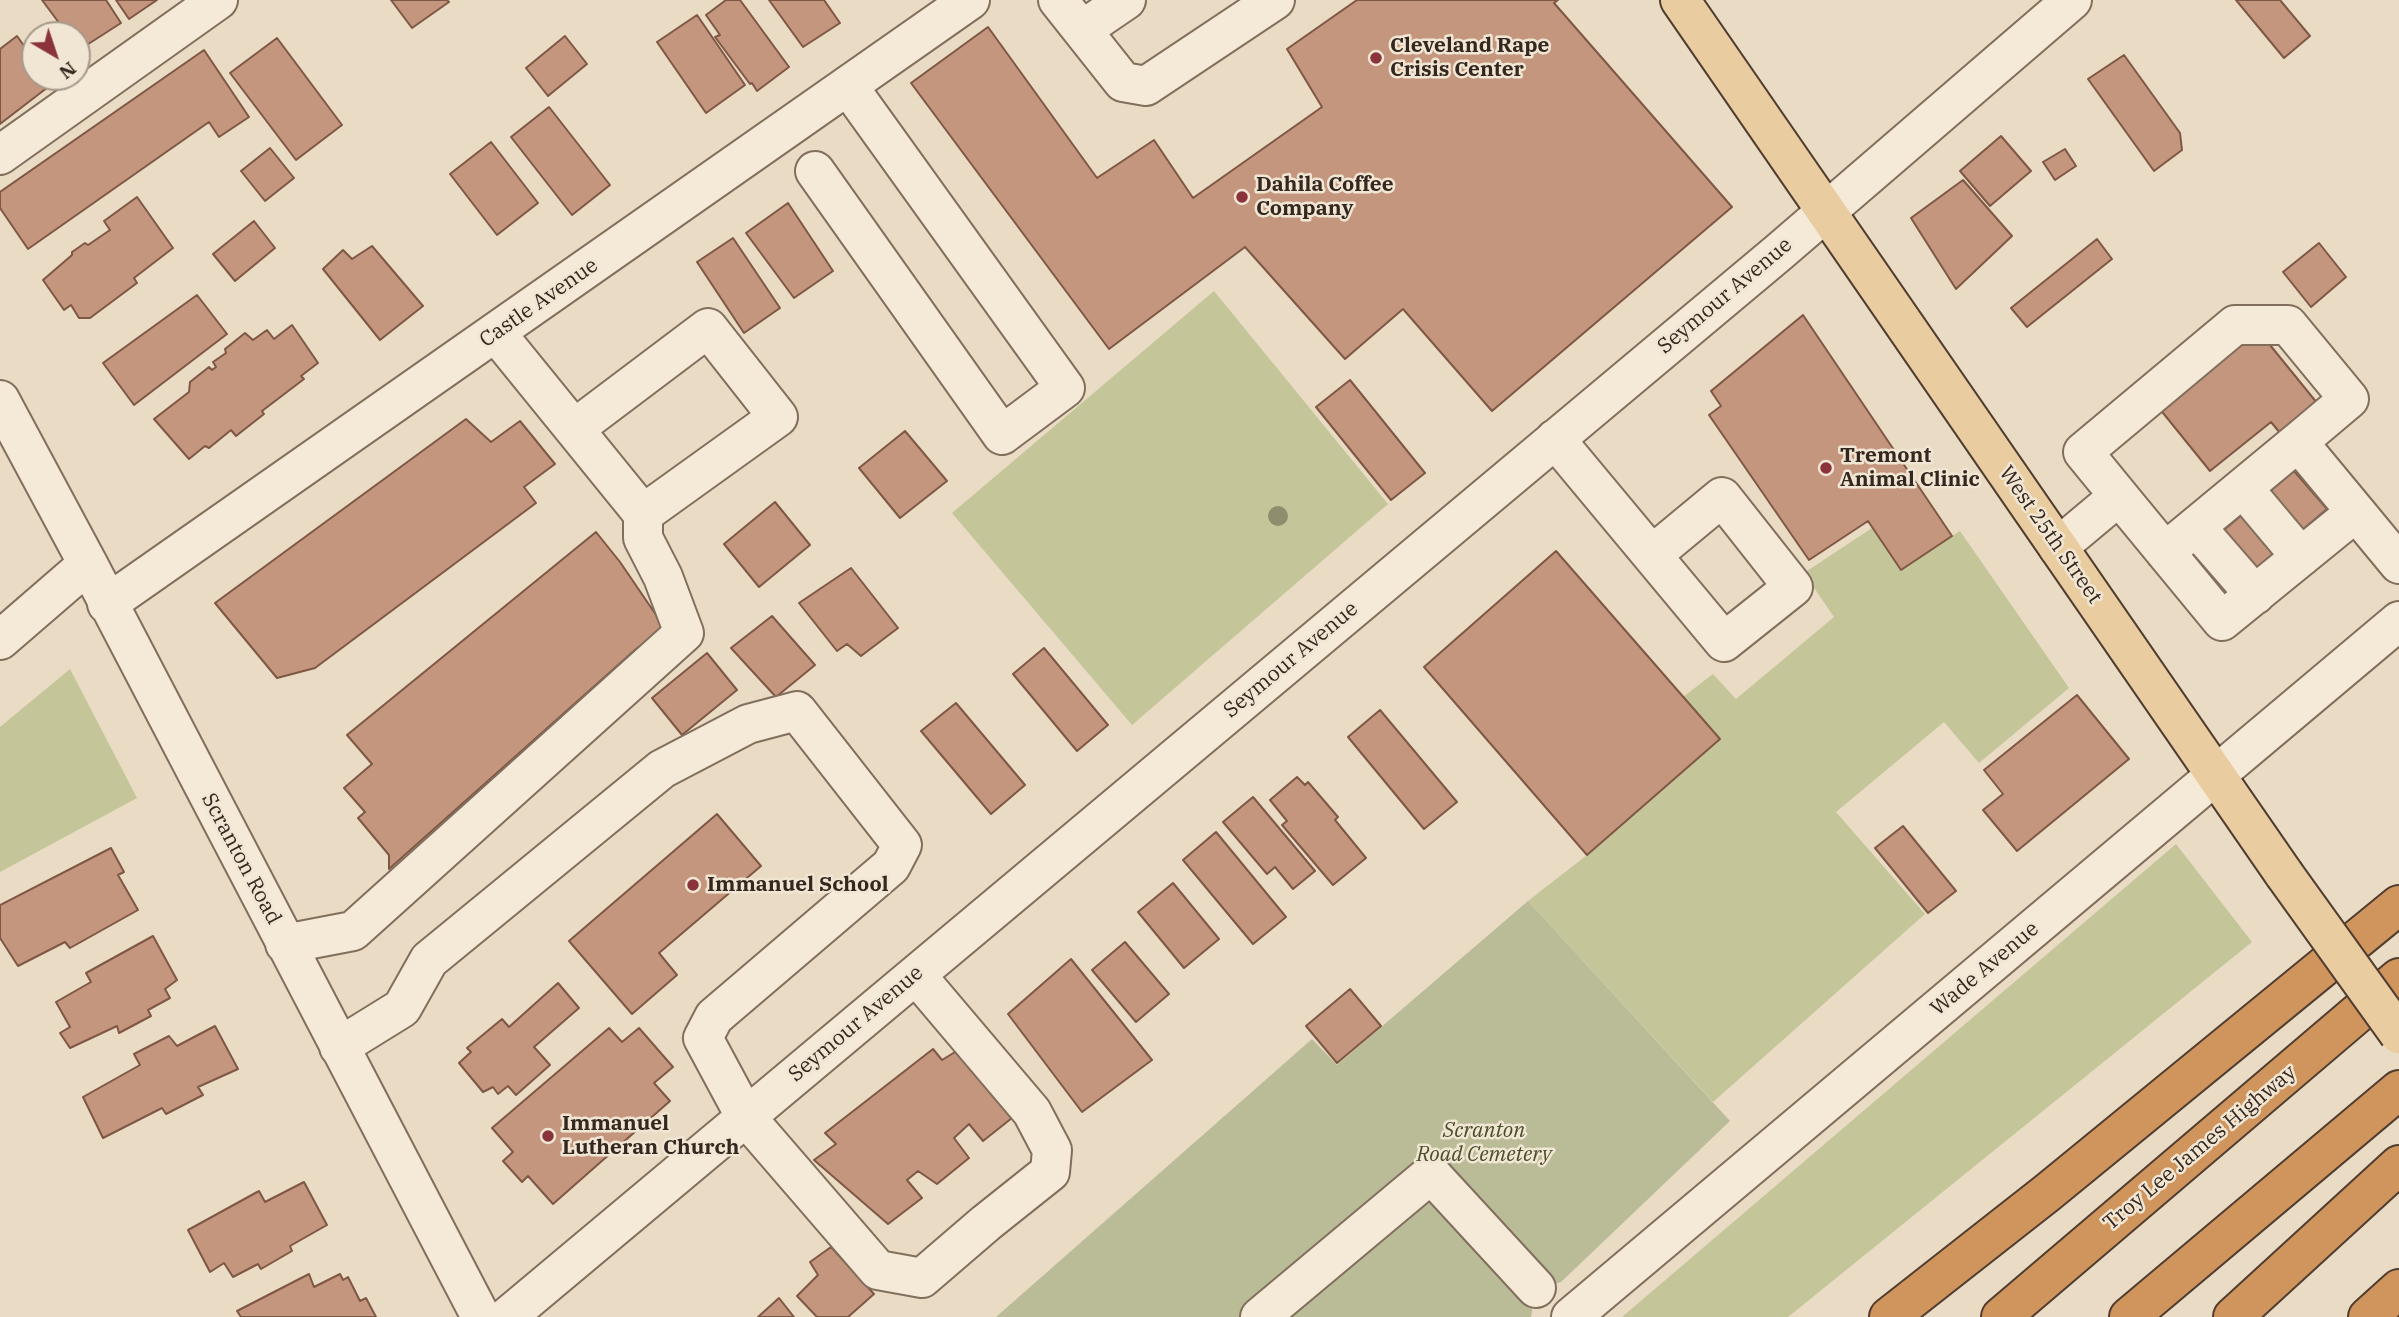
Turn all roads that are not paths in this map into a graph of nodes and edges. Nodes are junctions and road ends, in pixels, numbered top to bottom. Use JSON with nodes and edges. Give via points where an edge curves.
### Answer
{"nodes":[{"id":1,"x":218,"y":0,"type":"edge"},
{"id":2,"x":970,"y":0,"type":"edge"},
{"id":3,"x":1058,"y":0,"type":"edge"},
{"id":4,"x":1126,"y":0,"type":"edge"},
{"id":5,"x":1275,"y":0,"type":"edge"},
{"id":6,"x":1680,"y":0,"type":"edge"},
{"id":7,"x":2072,"y":0,"type":"edge"},
{"id":8,"x":1082,"y":30,"type":"junction"},
{"id":9,"x":848,"y":86,"type":"junction"},
{"id":10,"x":0,"y":155,"type":"edge"},
{"id":11,"x":816,"y":171,"type":"dead end"},
{"id":12,"x":1826,"y":212,"type":"junction"},
{"id":13,"x":496,"y":333,"type":"junction"},
{"id":14,"x":0,"y":400,"type":"edge"},
{"id":15,"x":574,"y":429,"type":"junction"},
{"id":16,"x":1555,"y":439,"type":"junction"},
{"id":17,"x":2298,"y":442,"type":"junction"},
{"id":18,"x":2243,"y":488,"type":"junction"},
{"id":19,"x":2119,"y":496,"type":"junction"},
{"id":20,"x":2356,"y":512,"type":"junction"},
{"id":21,"x":643,"y":514,"type":"junction"},
{"id":22,"x":2196,"y":527,"type":"junction"},
{"id":23,"x":2058,"y":547,"type":"junction"},
{"id":24,"x":2165,"y":552,"type":"junction"},
{"id":25,"x":1652,"y":555,"type":"dead end"},
{"id":26,"x":2301,"y":557,"type":"junction"},
{"id":27,"x":2399,"y":564,"type":"edge"},
{"id":28,"x":88,"y":565,"type":"junction"},
{"id":29,"x":2255,"y":595,"type":"junction"},
{"id":30,"x":107,"y":604,"type":"junction"},
{"id":31,"x":2399,"y":621,"type":"edge"},
{"id":32,"x":0,"y":640,"type":"edge"},
{"id":33,"x":2216,"y":774,"type":"junction"},
{"id":34,"x":2399,"y":905,"type":"edge"},
{"id":35,"x":285,"y":944,"type":"junction"},
{"id":36,"x":916,"y":975,"type":"junction"},
{"id":37,"x":2399,"y":978,"type":"edge"},
{"id":38,"x":2399,"y":1034,"type":"edge"},
{"id":39,"x":339,"y":1047,"type":"junction"},
{"id":40,"x":2399,"y":1090,"type":"edge"},
{"id":41,"x":745,"y":1116,"type":"junction"},
{"id":42,"x":2399,"y":1165,"type":"edge"},
{"id":43,"x":1935,"y":1280,"type":"junction"},
{"id":44,"x":1536,"y":1288,"type":"dead end"},
{"id":45,"x":2399,"y":1289,"type":"edge"},
{"id":46,"x":481,"y":1317,"type":"edge"},
{"id":47,"x":507,"y":1317,"type":"edge"},
{"id":48,"x":1260,"y":1317,"type":"edge"},
{"id":49,"x":1571,"y":1317,"type":"edge"},
{"id":50,"x":1882,"y":1317,"type":"edge"},
{"id":51,"x":1889,"y":1317,"type":"edge"},
{"id":52,"x":2001,"y":1317,"type":"edge"},
{"id":53,"x":2129,"y":1317,"type":"edge"},
{"id":54,"x":2233,"y":1317,"type":"edge"},
{"id":55,"x":2368,"y":1317,"type":"edge"}],
"edges":[{"from":1,"to":10,"type":"street"},
{"from":2,"to":9,"type":"street","name":"Castle Avenue"},
{"from":3,"to":8,"type":"street"},
{"from":4,"to":8,"type":"street"},
{"from":5,"to":8,"type":"street","via":[[1146,86],[1123,82]]},
{"from":6,"to":12,"type":"main road","name":"West 25th Street"},
{"from":7,"to":12,"type":"street","name":"Seymour Avenue"},
{"from":9,"to":11,"type":"street","via":[[1065,388],[1002,435]]},
{"from":9,"to":13,"type":"street","name":"Castle Avenue"},
{"from":12,"to":16,"type":"street","name":"Seymour Avenue"},
{"from":12,"to":23,"type":"main road","name":"West 25th Street"},
{"from":13,"to":15,"type":"street"},
{"from":13,"to":30,"type":"street","name":"Castle Avenue"},
{"from":14,"to":28,"type":"street","name":"Scranton Road"},
{"from":15,"to":21,"type":"street"},
{"from":15,"to":21,"type":"street","via":[[708,328],[778,417]]},
{"from":16,"to":25,"type":"street"},
{"from":16,"to":36,"type":"street","name":"Seymour Avenue"},
{"from":17,"to":18,"type":"street"},
{"from":17,"to":19,"type":"street","via":[[2349,399],[2288,325],[2235,325],[2082,452]]},
{"from":17,"to":20,"type":"street"},
{"from":18,"to":22,"type":"street"},
{"from":18,"to":26,"type":"street"},
{"from":19,"to":23,"type":"street"},
{"from":19,"to":24,"type":"street"},
{"from":20,"to":26,"type":"street"},
{"from":20,"to":27,"type":"street"},
{"from":21,"to":35,"type":"street","via":[[643,538],[684,633],[353,931]]},
{"from":22,"to":24,"type":"street"},
{"from":22,"to":29,"type":"street"},
{"from":23,"to":33,"type":"main road","name":"West 25th Street"},
{"from":24,"to":29,"type":"street","via":[[2222,621]]},
{"from":26,"to":29,"type":"street"},
{"from":28,"to":30,"type":"street","name":"Scranton Road"},
{"from":28,"to":32,"type":"street"},
{"from":30,"to":35,"type":"street","name":"Scranton Road"},
{"from":31,"to":33,"type":"street","name":"Wade Avenue"},
{"from":33,"to":38,"type":"main road","name":"West 25th Street","bridge":true},
{"from":33,"to":49,"type":"street","name":"Wade Avenue"},
{"from":34,"to":43,"type":"highway"},
{"from":35,"to":39,"type":"street","name":"Scranton Road"},
{"from":36,"to":41,"type":"street","name":"Seymour Avenue"},
{"from":36,"to":41,"type":"street","via":[[1032,1112],[1052,1150],[1050,1172],[922,1278],[878,1269]]},
{"from":37,"to":52,"type":"highway","name":"Troy Lee James Highway"},
{"from":39,"to":41,"type":"street","via":[[402,1008],[429,960],[662,769],[748,724],[797,711],[902,845],[891,866],[714,1017],[703,1038]]},
{"from":39,"to":46,"type":"street","name":"Scranton Road"},
{"from":40,"to":53,"type":"highway"},
{"from":41,"to":47,"type":"street","name":"Seymour Avenue"},
{"from":42,"to":54,"type":"highway"},
{"from":43,"to":50,"type":"highway"},
{"from":43,"to":51,"type":"highway"},
{"from":44,"to":48,"type":"street","via":[[1432,1174]]},
{"from":45,"to":55,"type":"highway"}]}
